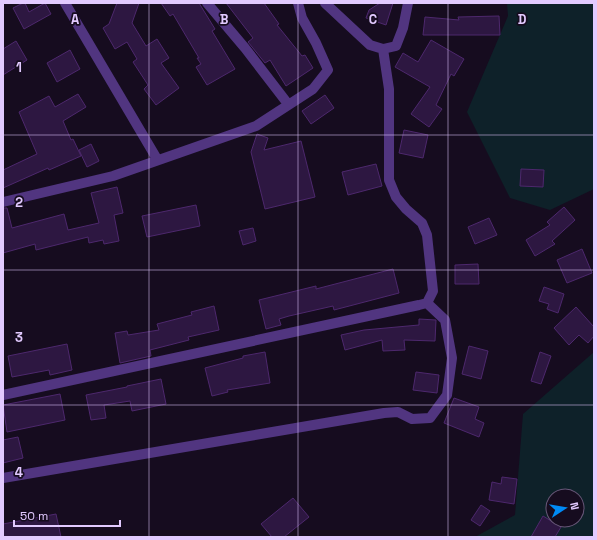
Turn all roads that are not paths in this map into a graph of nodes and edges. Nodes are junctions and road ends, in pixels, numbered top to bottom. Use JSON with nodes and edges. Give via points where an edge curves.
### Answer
{"nodes":[{"id":1,"x":65,"y":3,"type":"edge"},
{"id":2,"x":207,"y":3,"type":"edge"},
{"id":3,"x":298,"y":3,"type":"edge"},
{"id":4,"x":325,"y":3,"type":"edge"},
{"id":5,"x":408,"y":3,"type":"edge"},
{"id":6,"x":383,"y":49,"type":"junction"},
{"id":7,"x":288,"y":104,"type":"junction"},
{"id":8,"x":157,"y":160,"type":"junction"},
{"id":9,"x":3,"y":202,"type":"edge"},
{"id":10,"x":427,"y":303,"type":"junction"},
{"id":11,"x":3,"y":394,"type":"edge"},
{"id":12,"x":3,"y":478,"type":"edge"}],
"edges":[{"from":1,"to":8,"type":"street"},
{"from":2,"to":7,"type":"street"},
{"from":3,"to":7,"type":"street","via":[[302,18],[328,70],[313,89]]},
{"from":4,"to":6,"type":"street","via":[[370,45]]},
{"from":5,"to":6,"type":"street","via":[[396,46]]},
{"from":6,"to":10,"type":"street","via":[[389,89],[389,180],[396,197],[422,222],[427,235],[433,291]]},
{"from":7,"to":8,"type":"street","via":[[256,126]]},
{"from":8,"to":9,"type":"street","via":[[113,176]]},
{"from":10,"to":11,"type":"street"},
{"from":10,"to":12,"type":"street","via":[[445,320],[452,358],[447,395],[430,418],[412,419],[398,412],[384,413]]}]}
